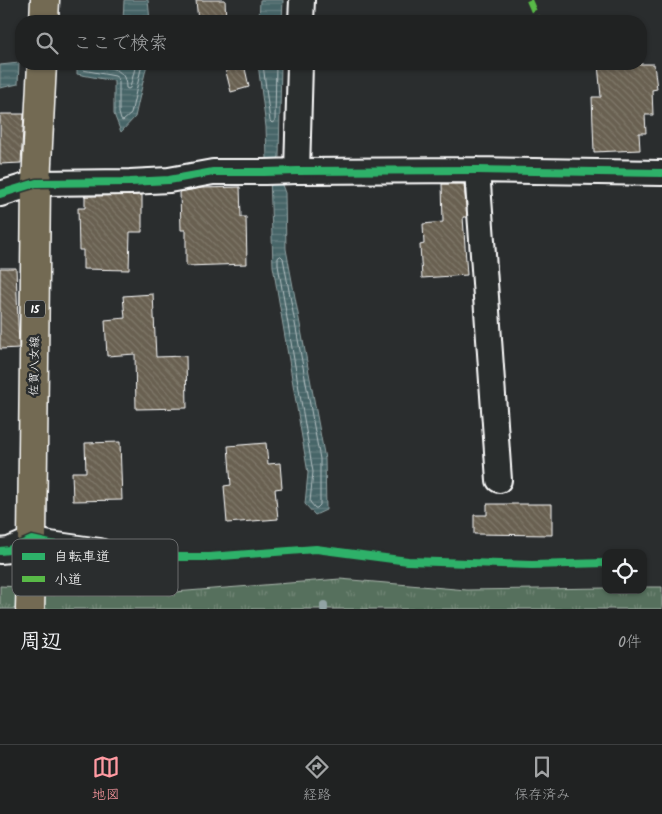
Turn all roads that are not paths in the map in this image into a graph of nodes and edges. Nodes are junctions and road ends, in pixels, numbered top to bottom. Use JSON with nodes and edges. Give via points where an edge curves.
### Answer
{"nodes":[{"id":1,"x":45,"y":0,"type":"edge"},
{"id":2,"x":302,"y":0,"type":"edge"},
{"id":3,"x":44,"y":15,"type":"edge"},
{"id":4,"x":301,"y":15,"type":"edge"},
{"id":5,"x":42,"y":70,"type":"edge"},
{"id":6,"x":299,"y":70,"type":"edge"},
{"id":7,"x":477,"y":170,"type":"junction"},
{"id":8,"x":282,"y":171,"type":"junction"},
{"id":9,"x":662,"y":173,"type":"edge"},
{"id":10,"x":36,"y":183,"type":"junction"},
{"id":11,"x":0,"y":194,"type":"edge"},
{"id":12,"x":499,"y":480,"type":"dead end"},
{"id":13,"x":32,"y":539,"type":"edge"},
{"id":14,"x":30,"y":596,"type":"edge"},
{"id":15,"x":30,"y":609,"type":"edge"}],
"edges":[{"from":1,"to":3,"type":"main road"},
{"from":2,"to":4,"type":"street"},
{"from":5,"to":10,"type":"main road","name":"佐賀八女線","number":"15"},
{"from":6,"to":8,"type":"street"},
{"from":7,"to":8,"type":"street"},
{"from":7,"to":9,"type":"street"},
{"from":7,"to":12,"type":"street"},
{"from":8,"to":10,"type":"street","via":[[214,172],[169,180],[130,182]]},
{"from":10,"to":11,"type":"street"},
{"from":10,"to":13,"type":"main road","name":"佐賀八女線","number":"15"},
{"from":14,"to":15,"type":"main road","name":"佐賀八女線","number":"15"}]}
